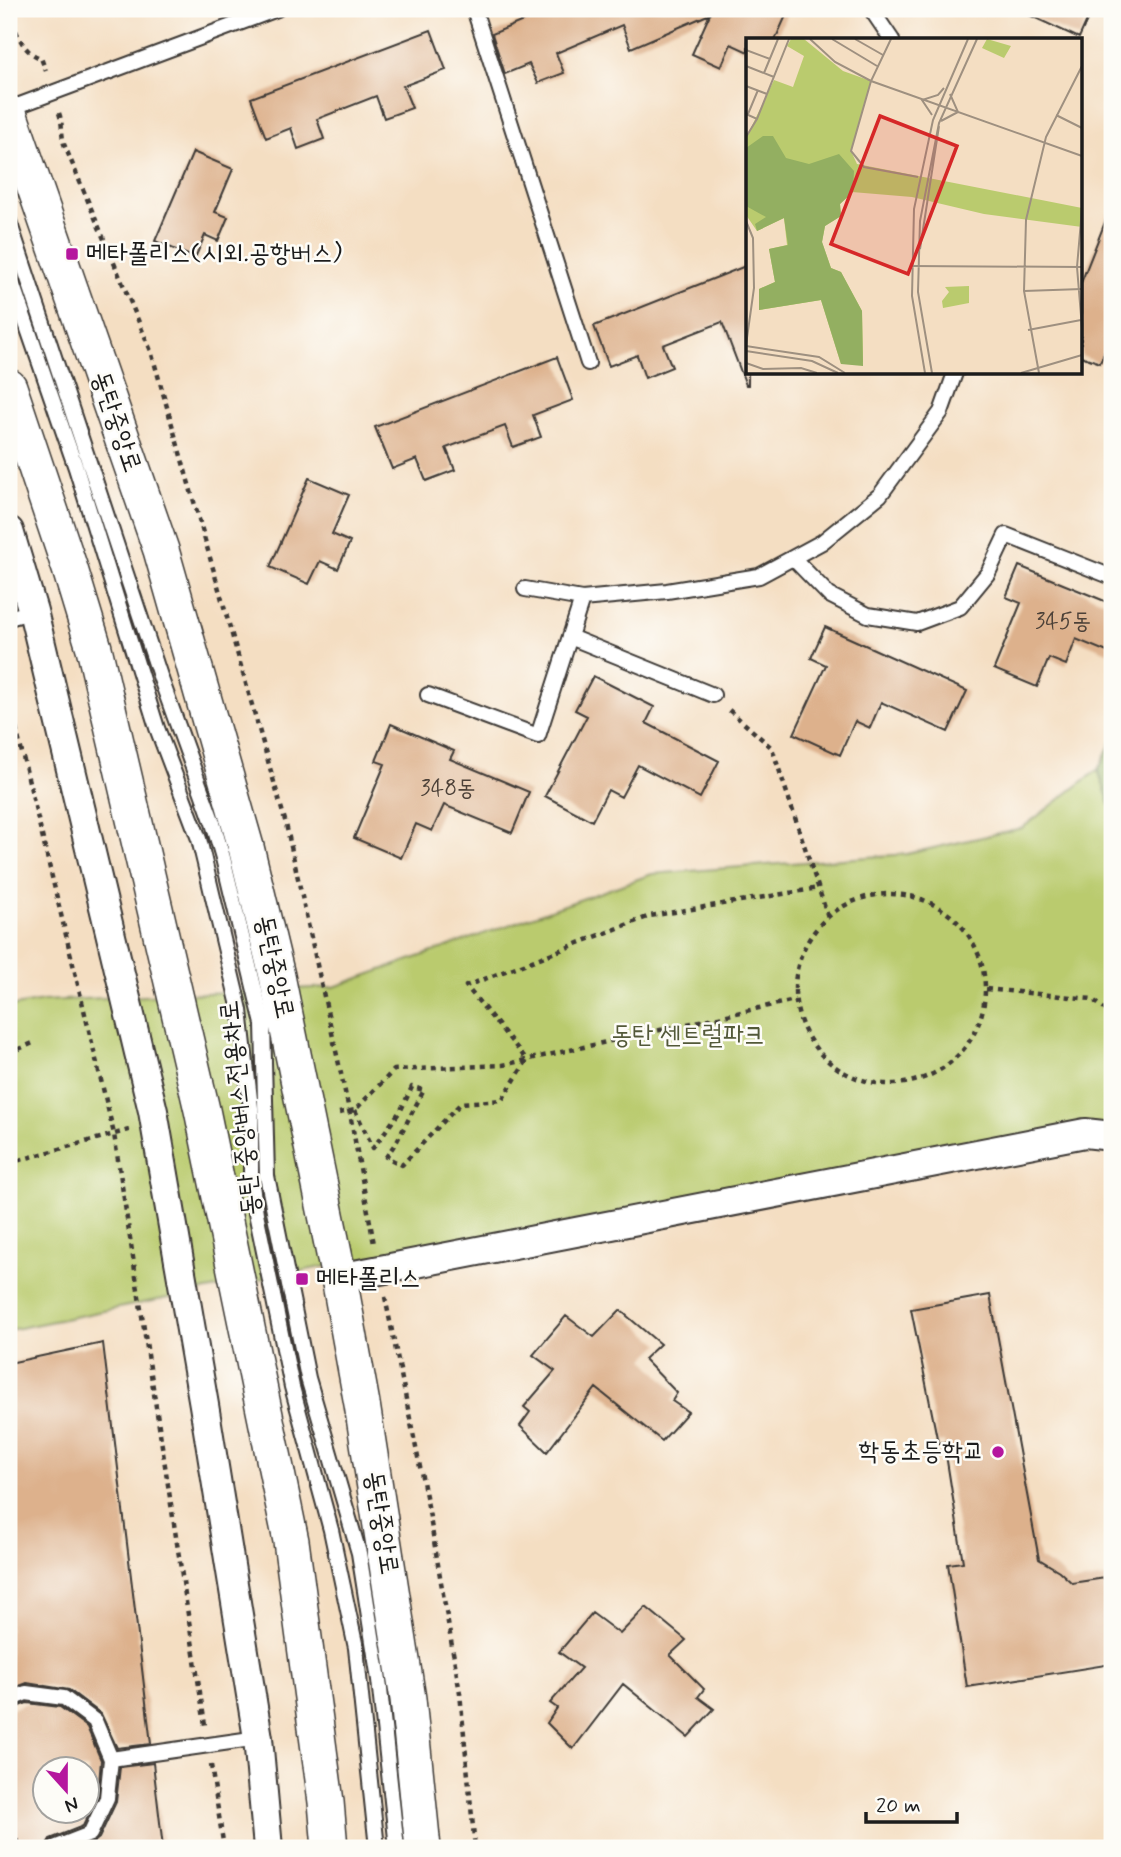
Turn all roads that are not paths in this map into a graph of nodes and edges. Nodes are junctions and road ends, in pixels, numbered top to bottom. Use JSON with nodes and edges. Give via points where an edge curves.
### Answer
{"nodes":[{"id":1,"x":277,"y":9,"type":"edge"},
{"id":2,"x":474,"y":9,"type":"edge"},
{"id":3,"x":871,"y":9,"type":"edge"},
{"id":4,"x":891,"y":38,"type":"edge"},
{"id":5,"x":9,"y":111,"type":"edge"},
{"id":6,"x":9,"y":221,"type":"edge"},
{"id":7,"x":9,"y":274,"type":"edge"},
{"id":8,"x":588,"y":363,"type":"dead end"},
{"id":9,"x":955,"y":374,"type":"edge"},
{"id":10,"x":9,"y":387,"type":"edge"},
{"id":11,"x":9,"y":531,"type":"edge"},
{"id":12,"x":793,"y":558,"type":"junction"},
{"id":13,"x":1112,"y":578,"type":"edge"},
{"id":14,"x":526,"y":589,"type":"dead end"},
{"id":15,"x":582,"y":599,"type":"junction"},
{"id":16,"x":21,"y":614,"type":"edge"},
{"id":17,"x":570,"y":637,"type":"junction"},
{"id":18,"x":428,"y":695,"type":"dead end"},
{"id":19,"x":713,"y":695,"type":"road end"},
{"id":20,"x":1112,"y":1136,"type":"edge"},
{"id":21,"x":339,"y":1278,"type":"junction"},
{"id":22,"x":9,"y":1700,"type":"edge"},
{"id":23,"x":258,"y":1738,"type":"junction"},
{"id":24,"x":111,"y":1759,"type":"junction"},
{"id":25,"x":54,"y":1848,"type":"edge"},
{"id":26,"x":268,"y":1848,"type":"edge"},
{"id":27,"x":330,"y":1848,"type":"edge"},
{"id":28,"x":377,"y":1848,"type":"edge"},
{"id":29,"x":397,"y":1848,"type":"edge"},
{"id":30,"x":423,"y":1848,"type":"edge"}],
"edges":[{"from":1,"to":5,"type":"lane"},
{"from":2,"to":8,"type":"lane"},
{"from":3,"to":4,"type":"lane"},
{"from":5,"to":21,"type":"street","name":"동탄중앙로","via":[[161,550],[211,722],[271,950]]},
{"from":6,"to":29,"type":"lane","name":"동탄 중앙버스전용차로","via":[[161,679],[214,823],[263,1024],[267,1176],[308,1378],[359,1553],[379,1680]]},
{"from":7,"to":28,"type":"lane","name":"동탄 중앙버스전용차로","via":[[154,717],[199,839],[240,1010],[256,1213],[292,1387],[331,1530],[356,1648]]},
{"from":9,"to":12,"type":"lane","via":[[940,412],[880,495],[822,542]]},
{"from":10,"to":27,"type":"street","via":[[94,648],[202,1110],[291,1541]]},
{"from":11,"to":16,"type":"street"},
{"from":12,"to":13,"type":"lane","via":[[829,595],[869,615],[917,623],[960,607],[988,573],[1006,535]]},
{"from":12,"to":15,"type":"lane","via":[[759,576]]},
{"from":14,"to":15,"type":"lane"},
{"from":15,"to":17,"type":"lane"},
{"from":16,"to":23,"type":"street","via":[[153,1111]]},
{"from":17,"to":18,"type":"lane","via":[[538,736]]},
{"from":17,"to":19,"type":"lane"},
{"from":20,"to":21,"type":"street","via":[[1085,1133]]},
{"from":21,"to":30,"type":"street","name":"동탄중앙로","via":[[408,1699]]},
{"from":22,"to":24,"type":"lane","via":[[26,1693],[64,1698],[94,1721]]},
{"from":23,"to":24,"type":"lane"},
{"from":23,"to":26,"type":"street"},
{"from":24,"to":25,"type":"lane","via":[[107,1798],[90,1834]]}]}
